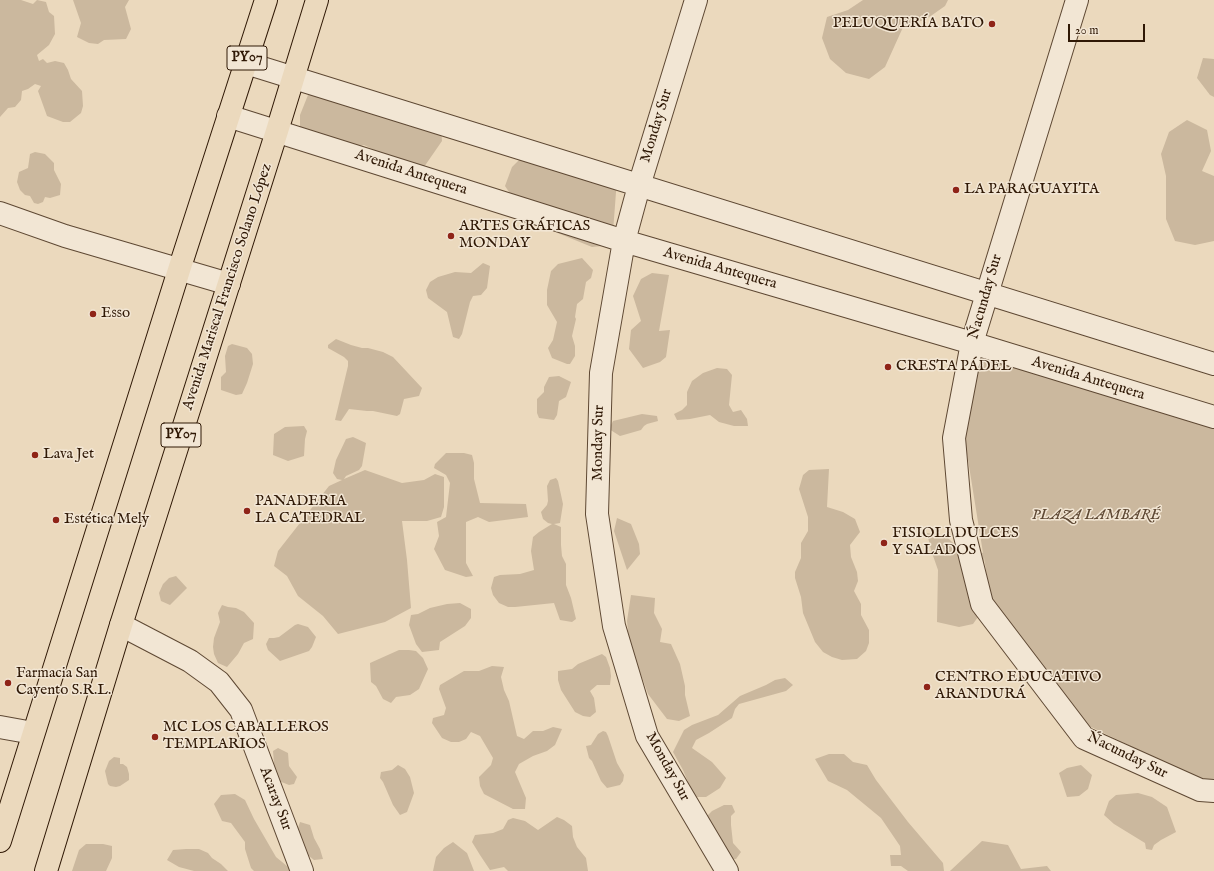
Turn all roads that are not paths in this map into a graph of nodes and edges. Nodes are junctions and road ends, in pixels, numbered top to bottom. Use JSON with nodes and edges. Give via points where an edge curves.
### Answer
{"nodes":[{"id":1,"x":266,"y":0,"type":"edge"},
{"id":2,"x":317,"y":0,"type":"edge"},
{"id":3,"x":696,"y":0,"type":"edge"},
{"id":4,"x":1077,"y":0,"type":"edge"},
{"id":5,"x":246,"y":63,"type":"junction"},
{"id":6,"x":294,"y":78,"type":"junction"},
{"id":7,"x":228,"y":116,"type":"junction"},
{"id":8,"x":278,"y":131,"type":"junction"},
{"id":9,"x":639,"y":186,"type":"junction"},
{"id":10,"x":0,"y":212,"type":"edge"},
{"id":11,"x":624,"y":241,"type":"junction"},
{"id":12,"x":179,"y":270,"type":"junction"},
{"id":13,"x":229,"y":284,"type":"junction"},
{"id":14,"x":986,"y":293,"type":"junction"},
{"id":15,"x":972,"y":343,"type":"junction"},
{"id":16,"x":1214,"y":364,"type":"edge"},
{"id":17,"x":1214,"y":417,"type":"edge"},
{"id":18,"x":121,"y":625,"type":"junction"},
{"id":19,"x":0,"y":727,"type":"edge"},
{"id":20,"x":33,"y":733,"type":"junction"},
{"id":21,"x":1214,"y":790,"type":"edge"},
{"id":22,"x":0,"y":841,"type":"edge"},
{"id":23,"x":46,"y":871,"type":"edge"},
{"id":24,"x":302,"y":871,"type":"edge"},
{"id":25,"x":727,"y":871,"type":"edge"}],
"edges":[{"from":1,"to":5,"type":"main road","number":"PY07"},
{"from":2,"to":6,"type":"main road","name":"Avenida Mariscal Francisco Solano López","number":"PY07"},
{"from":3,"to":9,"type":"street","name":"Monday Sur"},
{"from":4,"to":14,"type":"street","name":"Ńacunday Sur"},
{"from":5,"to":6,"type":"street"},
{"from":5,"to":7,"type":"main road","number":"PY07"},
{"from":6,"to":8,"type":"main road","name":"Avenida Mariscal Francisco Solano López","number":"PY07"},
{"from":6,"to":9,"type":"street"},
{"from":7,"to":8,"type":"street","name":"Avenida Antequera"},
{"from":7,"to":12,"type":"main road","number":"PY07"},
{"from":8,"to":11,"type":"street","name":"Avenida Antequera"},
{"from":8,"to":13,"type":"main road","name":"Avenida Mariscal Francisco Solano López","number":"PY07"},
{"from":9,"to":11,"type":"street","name":"Monday Sur"},
{"from":9,"to":14,"type":"street"},
{"from":10,"to":12,"type":"street","via":[[65,236]]},
{"from":11,"to":15,"type":"street","name":"Avenida Antequera"},
{"from":11,"to":25,"type":"street","name":"Monday Sur","via":[[600,373],[597,514],[614,626],[647,736]]},
{"from":12,"to":13,"type":"street"},
{"from":12,"to":20,"type":"main road","number":"PY07"},
{"from":13,"to":18,"type":"main road","name":"Avenida Mariscal Francisco Solano López","number":"PY07"},
{"from":14,"to":15,"type":"street","name":"Ńacunday Sur"},
{"from":14,"to":16,"type":"street"},
{"from":15,"to":17,"type":"street","name":"Avenida Antequera"},
{"from":15,"to":21,"type":"street","name":"Ńacunday Sur","via":[[954,438],[961,520],[982,604],[1084,738],[1200,790]]},
{"from":18,"to":23,"type":"main road","name":"Avenida Mariscal Francisco Solano López","number":"PY07"},
{"from":18,"to":24,"type":"street","name":"Acaray Sur","via":[[190,661],[219,682],[241,710]]},
{"from":19,"to":20,"type":"street"},
{"from":20,"to":22,"type":"main road","number":"PY07"}]}
